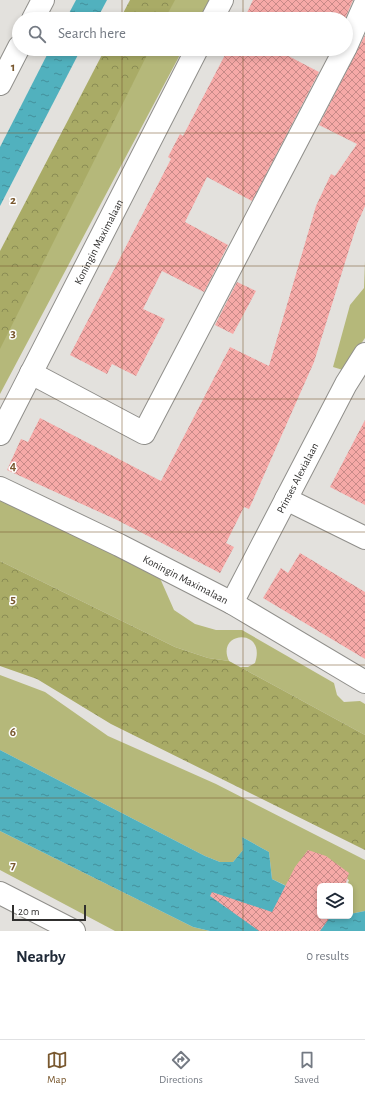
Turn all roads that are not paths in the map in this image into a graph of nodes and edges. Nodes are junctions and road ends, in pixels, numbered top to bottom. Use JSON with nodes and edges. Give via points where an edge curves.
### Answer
{"nodes":[{"id":1,"x":43,"y":0,"type":"edge"},
{"id":2,"x":222,"y":0,"type":"edge"},
{"id":3,"x":365,"y":4,"type":"edge"},
{"id":4,"x":37,"y":12,"type":"edge"},
{"id":5,"x":216,"y":12,"type":"edge"},
{"id":6,"x":353,"y":32,"type":"edge"},
{"id":7,"x":14,"y":56,"type":"edge"},
{"id":8,"x":193,"y":56,"type":"edge"},
{"id":9,"x":342,"y":56,"type":"edge"},
{"id":10,"x":0,"y":84,"type":"edge"},
{"id":11,"x":365,"y":354,"type":"edge"},
{"id":12,"x":31,"y":373,"type":"junction"},
{"id":13,"x":0,"y":434,"type":"edge"},
{"id":14,"x":0,"y":488,"type":"edge"},
{"id":15,"x":286,"y":499,"type":"junction"},
{"id":16,"x":365,"y":538,"type":"edge"},
{"id":17,"x":232,"y":603,"type":"junction"},
{"id":18,"x":365,"y":682,"type":"edge"},
{"id":19,"x":0,"y":893,"type":"edge"},
{"id":20,"x":74,"y":931,"type":"edge"}],
"edges":[{"from":1,"to":4,"type":"street"},
{"from":2,"to":5,"type":"street"},
{"from":3,"to":6,"type":"street"},
{"from":7,"to":10,"type":"street"},
{"from":8,"to":12,"type":"street","name":"Koningin Maximalaan"},
{"from":9,"to":12,"type":"street","via":[[144,433]]},
{"from":11,"to":15,"type":"street","name":"Prinses Alexialaan","via":[[346,384]]},
{"from":12,"to":13,"type":"street","name":"Koningin Maximalaan"},
{"from":14,"to":17,"type":"street","name":"Koningin Maximalaan"},
{"from":15,"to":16,"type":"street"},
{"from":15,"to":17,"type":"street","name":"Prinses Alexialaan"},
{"from":17,"to":18,"type":"street","name":"Koningin Maximalaan"},
{"from":19,"to":20,"type":"street"}]}
